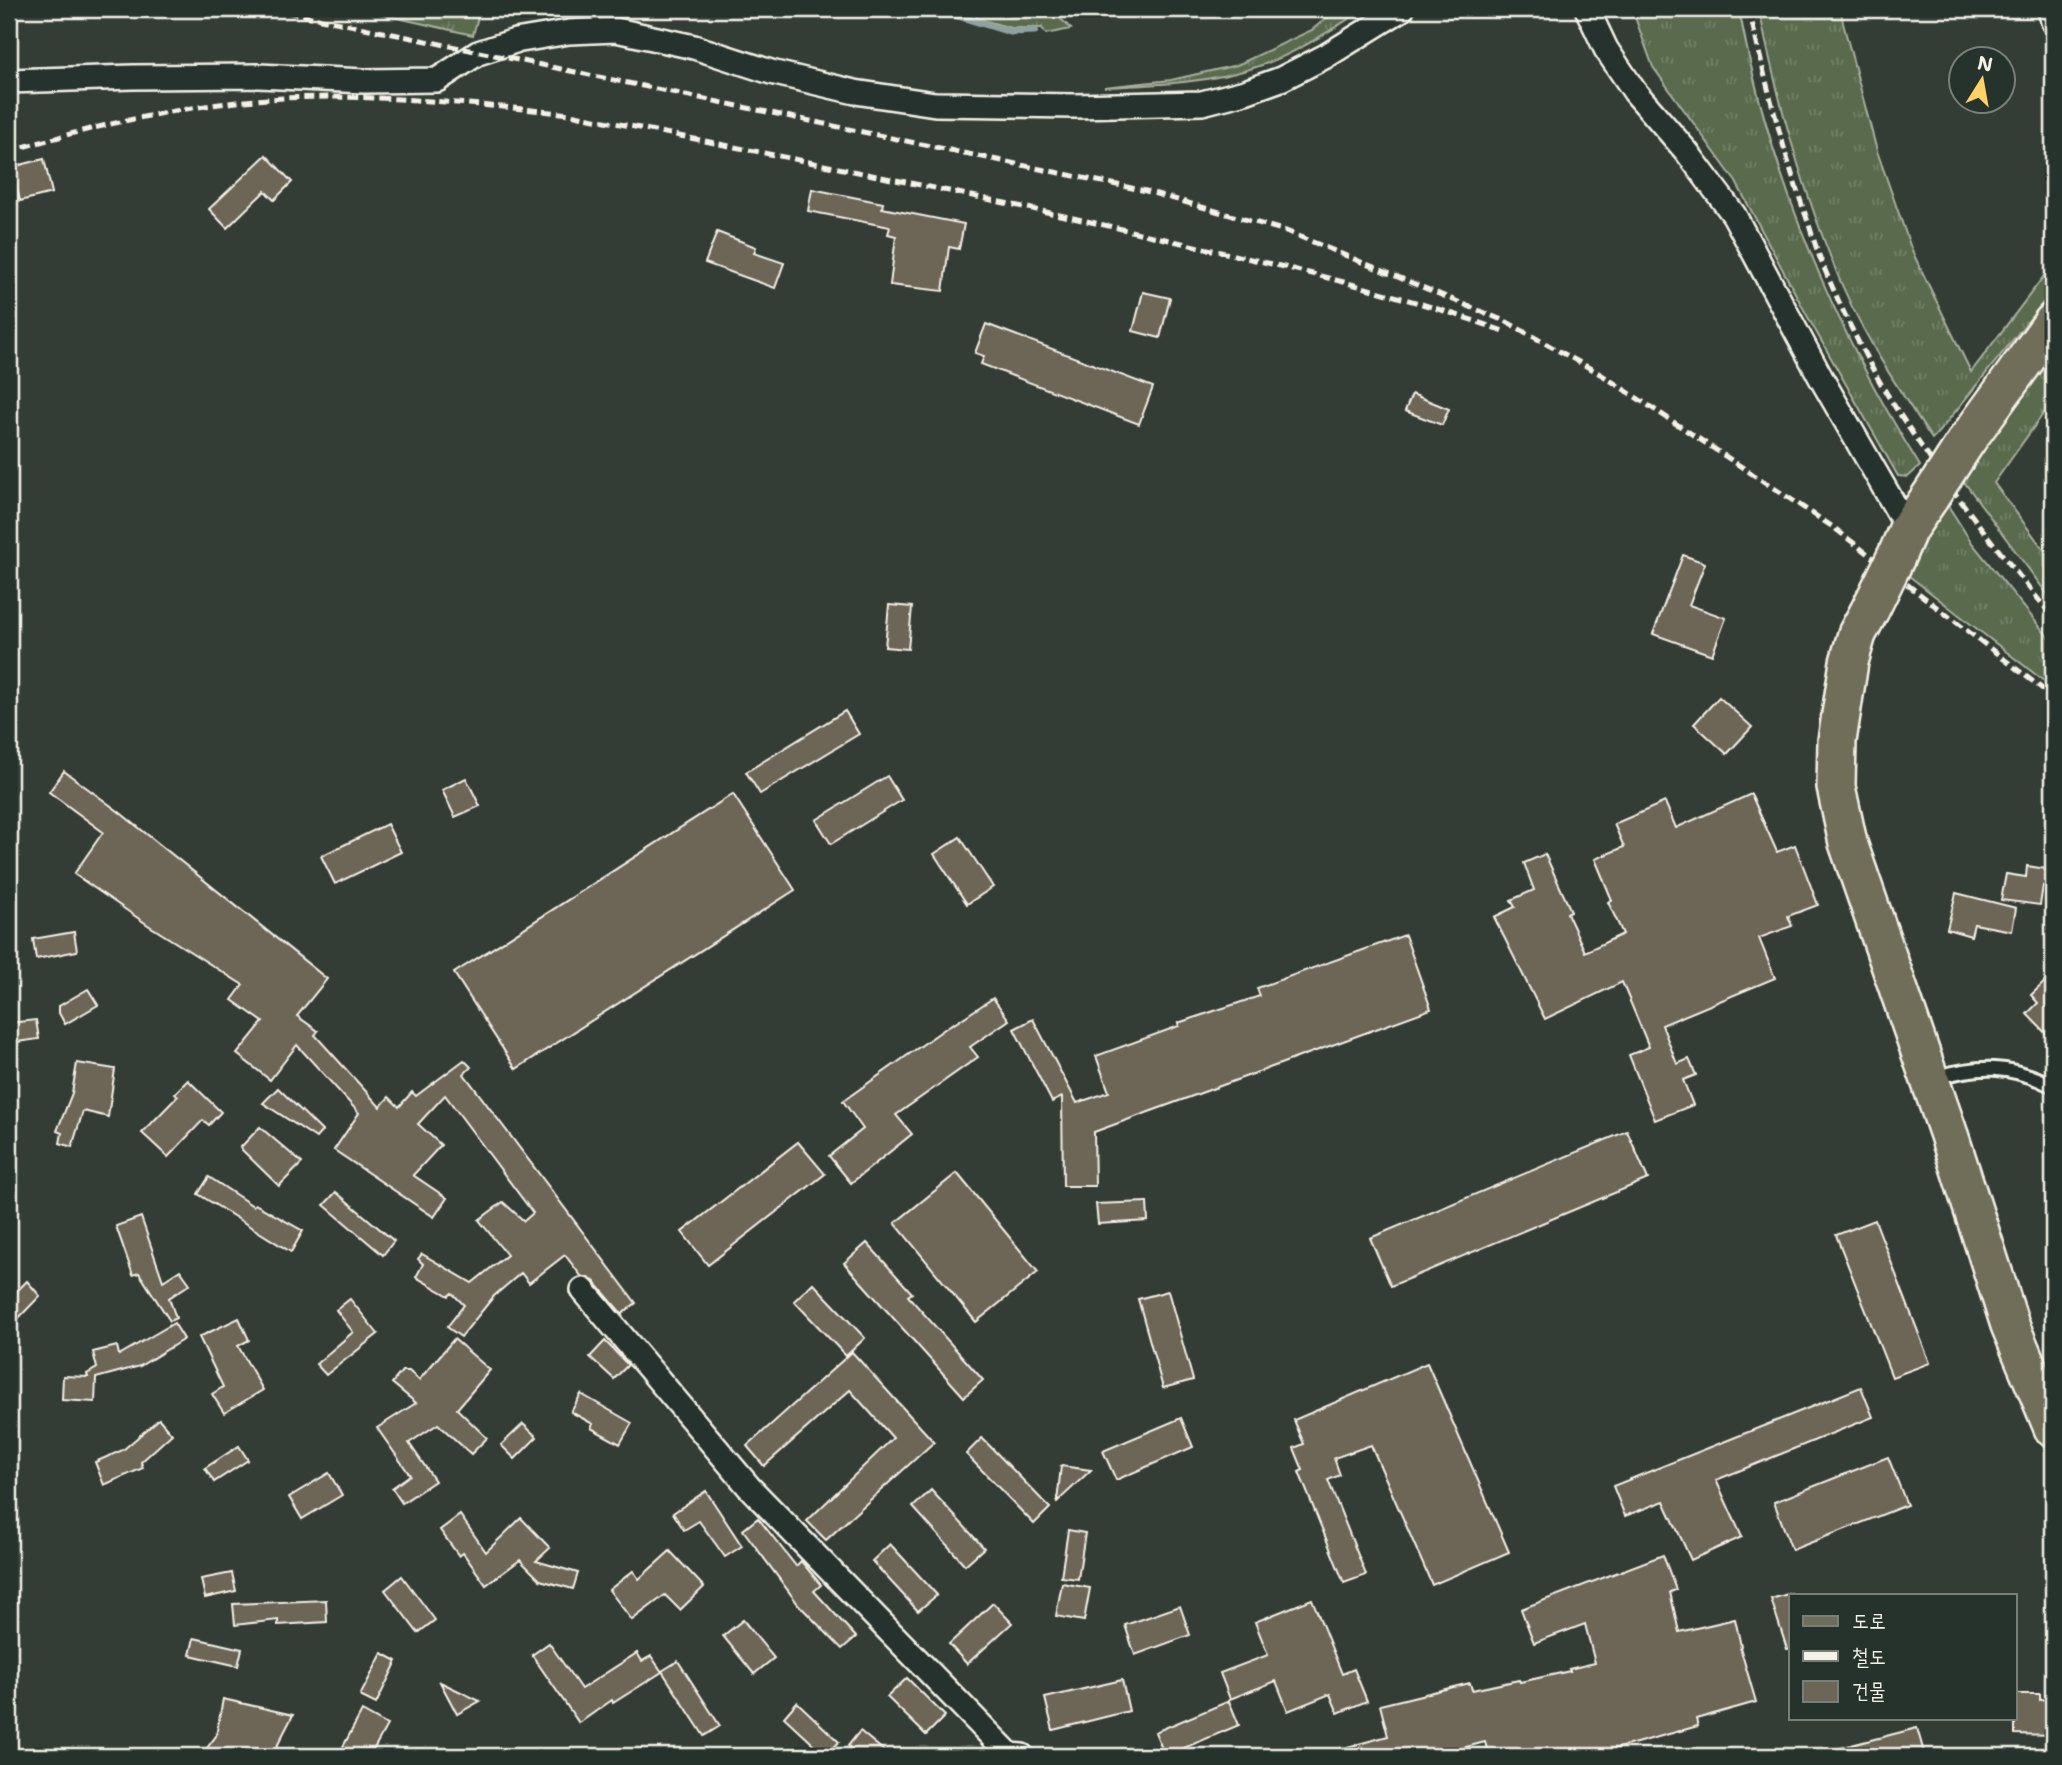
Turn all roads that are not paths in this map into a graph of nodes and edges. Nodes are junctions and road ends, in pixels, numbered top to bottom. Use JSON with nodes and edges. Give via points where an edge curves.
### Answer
{"nodes":[{"id":1,"x":1402,"y":9,"type":"edge"},
{"id":2,"x":1587,"y":9,"type":"edge"},
{"id":3,"x":2050,"y":9,"type":"edge"},
{"id":4,"x":2053,"y":21,"type":"edge"},
{"id":5,"x":9,"y":81,"type":"edge"},
{"id":6,"x":2053,"y":322,"type":"edge"},
{"id":7,"x":1902,"y":543,"type":"junction"},
{"id":8,"x":1929,"y":1079,"type":"junction"},
{"id":9,"x":2053,"y":1086,"type":"edge"},
{"id":10,"x":583,"y":1290,"type":"dead end"},
{"id":11,"x":2053,"y":1428,"type":"edge"},
{"id":12,"x":1022,"y":1756,"type":"edge"}],
"edges":[{"from":1,"to":5,"type":"street","via":[[1281,79],[1202,103],[935,104],[855,92],[616,30],[515,41],[478,52],[437,80],[245,76]]},
{"from":2,"to":7,"type":"street","via":[[1606,49],[1635,92],[1734,215]]},
{"from":3,"to":4,"type":"street"},
{"from":6,"to":7,"type":"main road","bridge":true,"via":[[1967,440]]},
{"from":7,"to":8,"type":"main road","bridge":true,"via":[[1857,634],[1842,696],[1836,786],[1848,843]]},
{"from":8,"to":9,"type":"lane","via":[[1987,1068],[2024,1074]]},
{"from":8,"to":11,"type":"main road","via":[[2010,1325]]},
{"from":10,"to":12,"type":"street","via":[[749,1487],[1010,1755]]}]}
